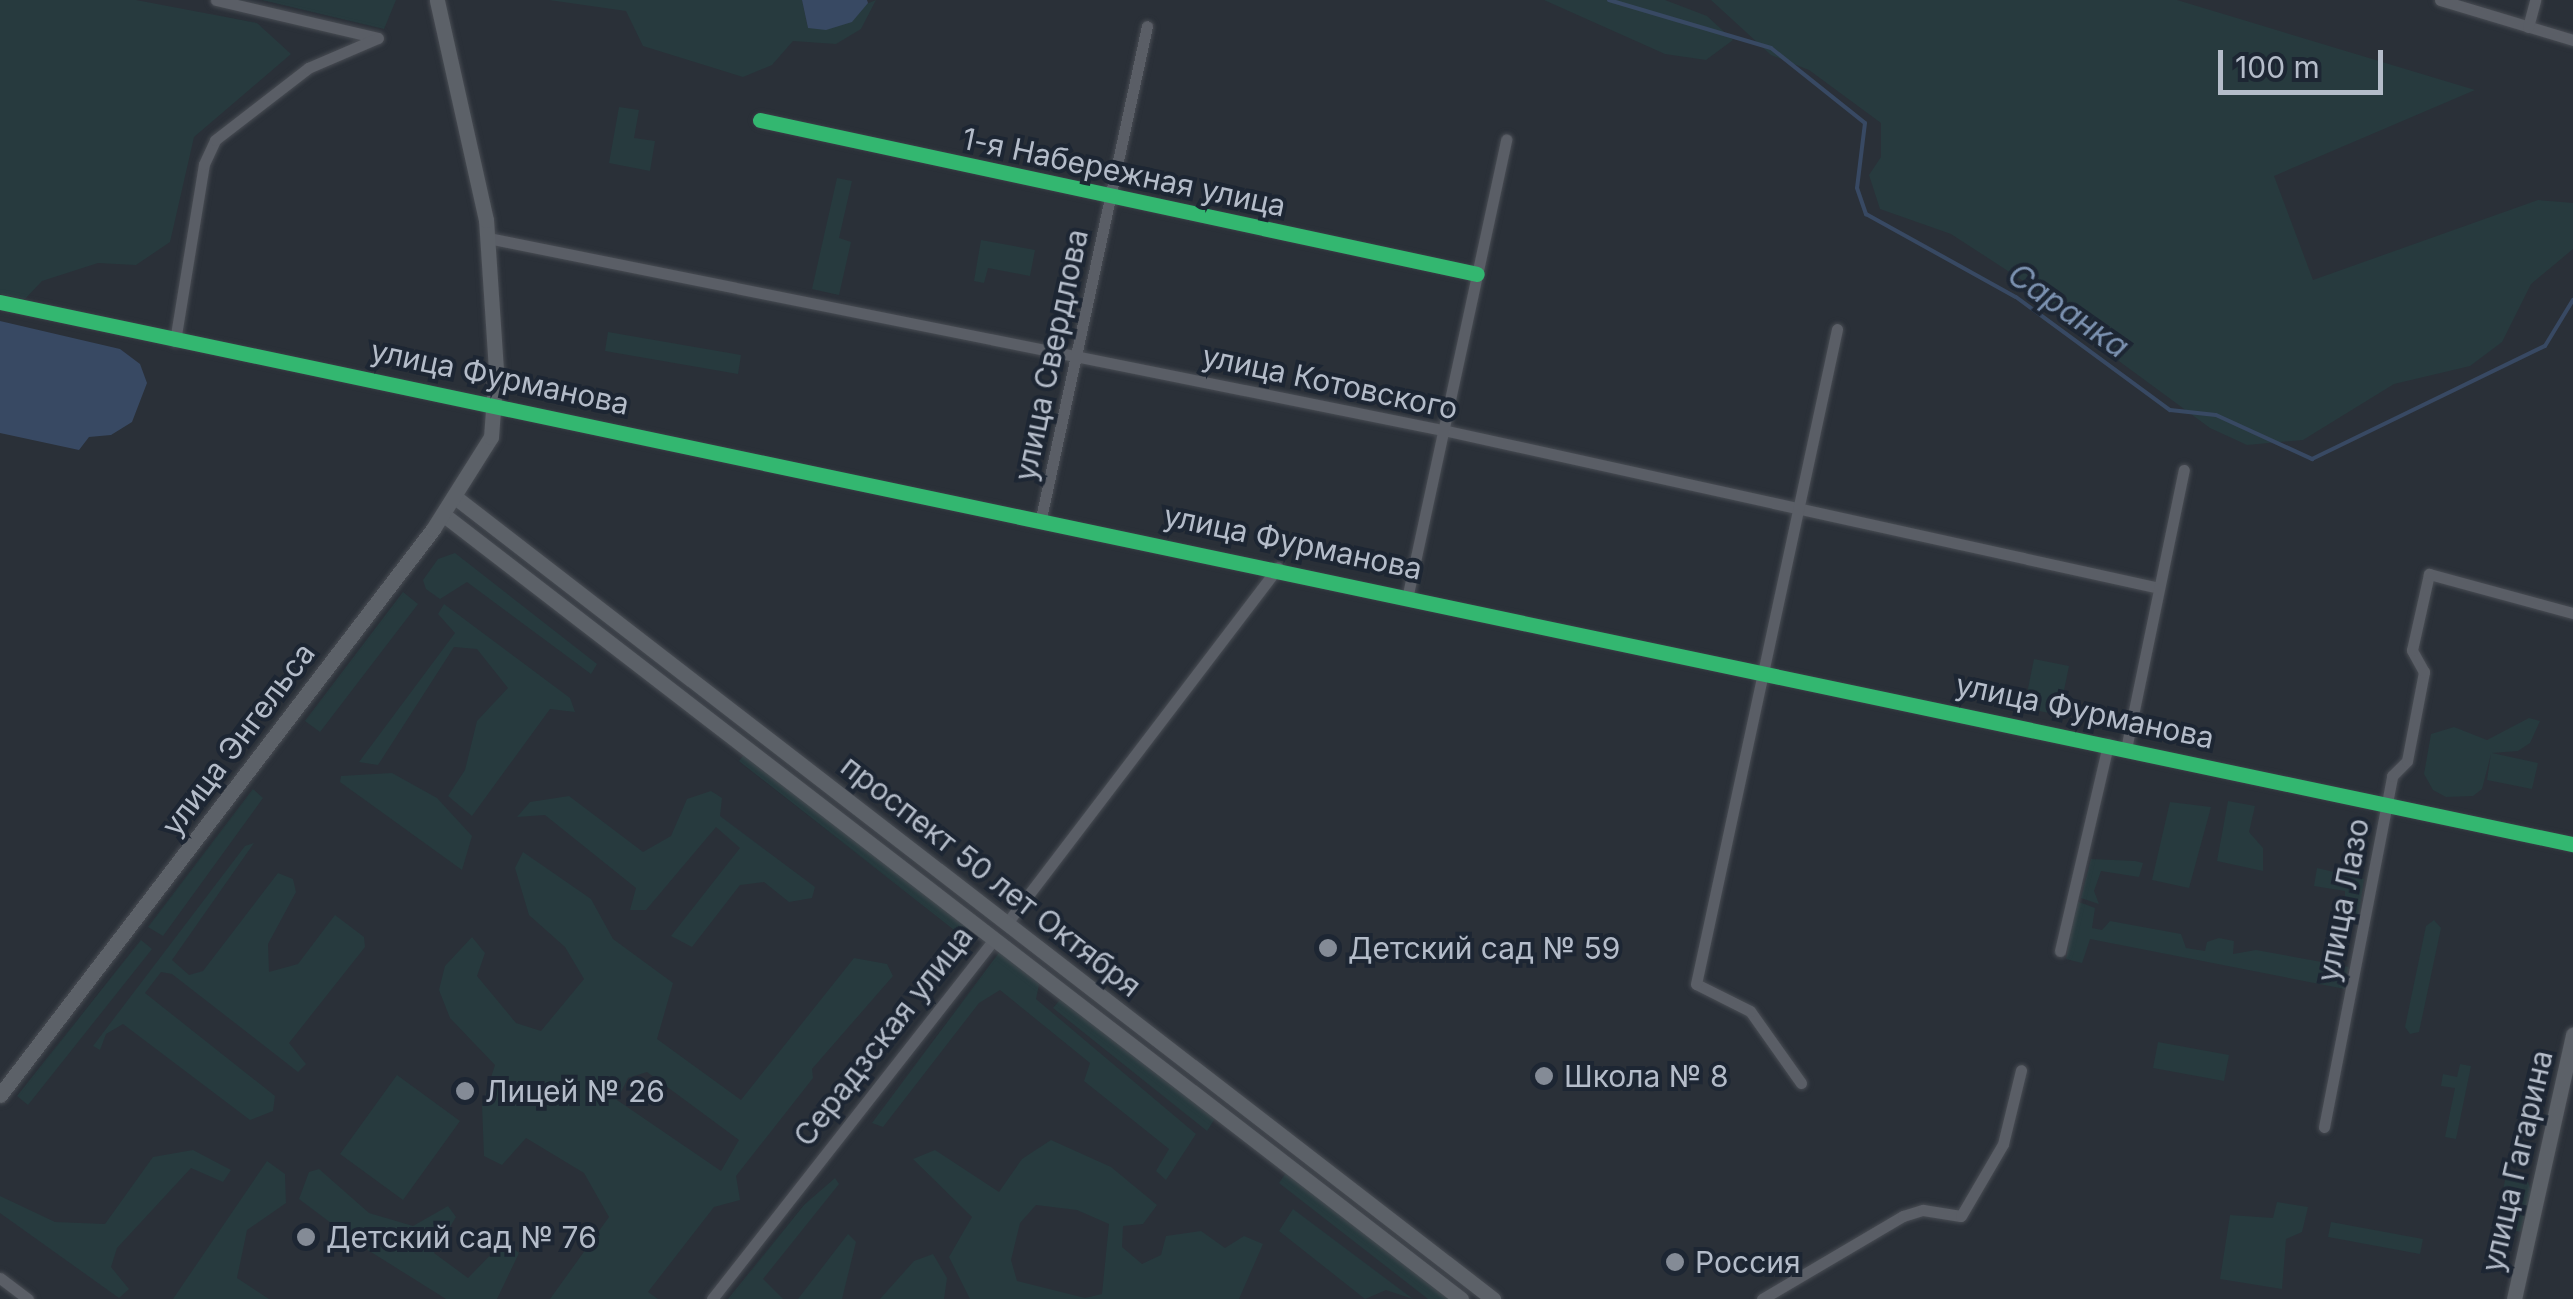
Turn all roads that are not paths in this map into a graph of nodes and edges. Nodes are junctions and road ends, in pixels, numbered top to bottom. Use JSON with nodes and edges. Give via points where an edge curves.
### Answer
{"nodes":[{"id":1,"x":216,"y":0,"type":"edge"},
{"id":2,"x":437,"y":0,"type":"edge"},
{"id":3,"x":2440,"y":0,"type":"edge"},
{"id":4,"x":2535,"y":0,"type":"edge"},
{"id":5,"x":1147,"y":26,"type":"dead end"},
{"id":6,"x":2528,"y":27,"type":"junction"},
{"id":7,"x":2573,"y":40,"type":"edge"},
{"id":8,"x":760,"y":120,"type":"dead end"},
{"id":9,"x":1506,"y":139,"type":"dead end"},
{"id":10,"x":1110,"y":199,"type":"junction"},
{"id":11,"x":488,"y":238,"type":"junction"},
{"id":12,"x":1477,"y":274,"type":"junction"},
{"id":13,"x":0,"y":302,"type":"edge"},
{"id":14,"x":1837,"y":328,"type":"dead end"},
{"id":15,"x":175,"y":341,"type":"junction"},
{"id":16,"x":1077,"y":356,"type":"junction"},
{"id":17,"x":496,"y":405,"type":"junction"},
{"id":18,"x":1443,"y":430,"type":"junction"},
{"id":19,"x":2184,"y":470,"type":"dead end"},
{"id":20,"x":456,"y":497,"type":"junction"},
{"id":21,"x":1793,"y":512,"type":"junction"},
{"id":22,"x":444,"y":514,"type":"junction"},
{"id":23,"x":1041,"y":518,"type":"junction"},
{"id":24,"x":1278,"y":567,"type":"junction"},
{"id":25,"x":2160,"y":588,"type":"junction"},
{"id":26,"x":1408,"y":594,"type":"junction"},
{"id":27,"x":2573,"y":614,"type":"edge"},
{"id":28,"x":1761,"y":669,"type":"junction"},
{"id":29,"x":2108,"y":744,"type":"junction"},
{"id":30,"x":2126,"y":748,"type":"junction"},
{"id":31,"x":2388,"y":802,"type":"junction"},
{"id":32,"x":2573,"y":844,"type":"edge"},
{"id":33,"x":1007,"y":923,"type":"junction"},
{"id":34,"x":994,"y":939,"type":"junction"},
{"id":35,"x":2060,"y":952,"type":"dead end"},
{"id":36,"x":2573,"y":1035,"type":"edge"},
{"id":37,"x":2020,"y":1070,"type":"dead end"},
{"id":38,"x":1800,"y":1084,"type":"dead end"},
{"id":39,"x":0,"y":1095,"type":"edge"},
{"id":40,"x":2324,"y":1127,"type":"dead end"},
{"id":41,"x":0,"y":1278,"type":"edge"},
{"id":42,"x":28,"y":1299,"type":"edge"},
{"id":43,"x":712,"y":1299,"type":"edge"},
{"id":44,"x":1461,"y":1299,"type":"edge"},
{"id":45,"x":1494,"y":1299,"type":"edge"},
{"id":46,"x":1762,"y":1299,"type":"edge"},
{"id":47,"x":2514,"y":1299,"type":"edge"}],
"edges":[{"from":1,"to":15,"type":"street","via":[[378,38],[308,68],[214,140],[204,164]]},
{"from":2,"to":11,"type":"main road","name":"улица Энгельса"},
{"from":3,"to":6,"type":"street"},
{"from":4,"to":6,"type":"street"},
{"from":5,"to":10,"type":"street","name":"улица Свердлова"},
{"from":6,"to":7,"type":"street"},
{"from":8,"to":10,"type":"street","name":"1-я Набережная улица"},
{"from":9,"to":12,"type":"street"},
{"from":10,"to":12,"type":"street","name":"1-я Набережная улица"},
{"from":10,"to":16,"type":"street","name":"улица Свердлова"},
{"from":11,"to":16,"type":"street","name":"улица Котовского"},
{"from":11,"to":17,"type":"main road","name":"улица Энгельса"},
{"from":12,"to":18,"type":"street"},
{"from":13,"to":15,"type":"street","name":"улица Фурманова"},
{"from":14,"to":21,"type":"street"},
{"from":15,"to":17,"type":"street","name":"улица Фурманова"},
{"from":16,"to":18,"type":"street","name":"улица Котовского"},
{"from":16,"to":23,"type":"street","name":"улица Свердлова"},
{"from":17,"to":20,"type":"main road","name":"улица Энгельса","via":[[486,450]]},
{"from":17,"to":23,"type":"street","name":"улица Фурманова"},
{"from":18,"to":21,"type":"street","name":"улица Котовского"},
{"from":18,"to":26,"type":"street"},
{"from":19,"to":25,"type":"street"},
{"from":20,"to":22,"type":"main road","name":"улица Энгельса"},
{"from":20,"to":33,"type":"main road","name":"проспект 50 лет Октября"},
{"from":21,"to":25,"type":"street","name":"улица Котовского"},
{"from":21,"to":28,"type":"street"},
{"from":22,"to":34,"type":"main road","name":"проспект 50 лет Октября"},
{"from":22,"to":39,"type":"main road","name":"улица Энгельса"},
{"from":23,"to":24,"type":"street","name":"улица Фурманова"},
{"from":24,"to":26,"type":"street","name":"улица Фурманова"},
{"from":24,"to":33,"type":"street","name":"Серадзская улица"},
{"from":25,"to":30,"type":"street"},
{"from":26,"to":28,"type":"street","name":"улица Фурманова"},
{"from":27,"to":31,"type":"street","name":"улица Лазо","via":[[2429,574],[2412,650],[2424,672],[2407,760],[2392,776]]},
{"from":28,"to":29,"type":"street","name":"улица Фурманова"},
{"from":28,"to":38,"type":"street","via":[[1696,984],[1750,1011]]},
{"from":29,"to":30,"type":"street","name":"улица Фурманова"},
{"from":29,"to":35,"type":"street"},
{"from":30,"to":31,"type":"street","name":"улица Фурманова"},
{"from":31,"to":32,"type":"street","name":"улица Фурманова"},
{"from":31,"to":40,"type":"street","name":"улица Лазо"},
{"from":33,"to":34,"type":"main road","name":"Серадзская улица"},
{"from":33,"to":45,"type":"main road","name":"проспект 50 лет Октября"},
{"from":34,"to":43,"type":"street","name":"Серадзская улица"},
{"from":34,"to":44,"type":"main road","name":"проспект 50 лет Октября"},
{"from":36,"to":47,"type":"main road","name":"улица Гагарина"},
{"from":37,"to":46,"type":"street","via":[[2003,1144],[1961,1216],[1923,1210],[1903,1216]]},
{"from":41,"to":42,"type":"street"}]}
